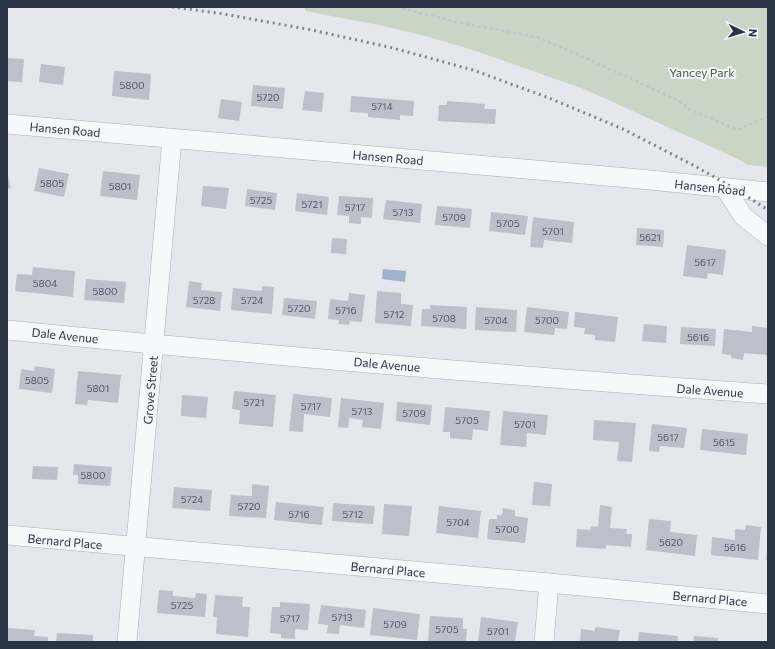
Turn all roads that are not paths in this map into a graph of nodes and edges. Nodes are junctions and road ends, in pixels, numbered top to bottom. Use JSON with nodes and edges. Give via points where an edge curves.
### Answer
{"nodes":[{"id":1,"x":7,"y":124,"type":"edge"},
{"id":2,"x":172,"y":138,"type":"junction"},
{"id":3,"x":725,"y":188,"type":"junction"},
{"id":4,"x":768,"y":192,"type":"edge"},
{"id":5,"x":768,"y":236,"type":"edge"},
{"id":6,"x":7,"y":330,"type":"edge"},
{"id":7,"x":154,"y":344,"type":"junction"},
{"id":8,"x":768,"y":394,"type":"edge"},
{"id":9,"x":7,"y":535,"type":"edge"},
{"id":10,"x":136,"y":547,"type":"junction"},
{"id":11,"x":549,"y":583,"type":"junction"},
{"id":12,"x":768,"y":604,"type":"edge"},
{"id":13,"x":127,"y":642,"type":"edge"},
{"id":14,"x":544,"y":642,"type":"edge"}],
"edges":[{"from":1,"to":2,"type":"street","name":"Hansen Road"},
{"from":2,"to":3,"type":"street","name":"Hansen Road"},
{"from":2,"to":7,"type":"street","name":"Grove Street"},
{"from":3,"to":4,"type":"street","name":"Hansen Road"},
{"from":3,"to":5,"type":"street","via":[[744,216]]},
{"from":6,"to":7,"type":"street","name":"Dale Avenue"},
{"from":7,"to":8,"type":"street","name":"Dale Avenue","via":[[558,379]]},
{"from":7,"to":10,"type":"street","name":"Grove Street"},
{"from":9,"to":10,"type":"street","name":"Bernard Place"},
{"from":10,"to":11,"type":"street","name":"Bernard Place"},
{"from":10,"to":13,"type":"street","name":"Grove Street"},
{"from":11,"to":12,"type":"street","name":"Bernard Place"},
{"from":11,"to":14,"type":"street"}]}
